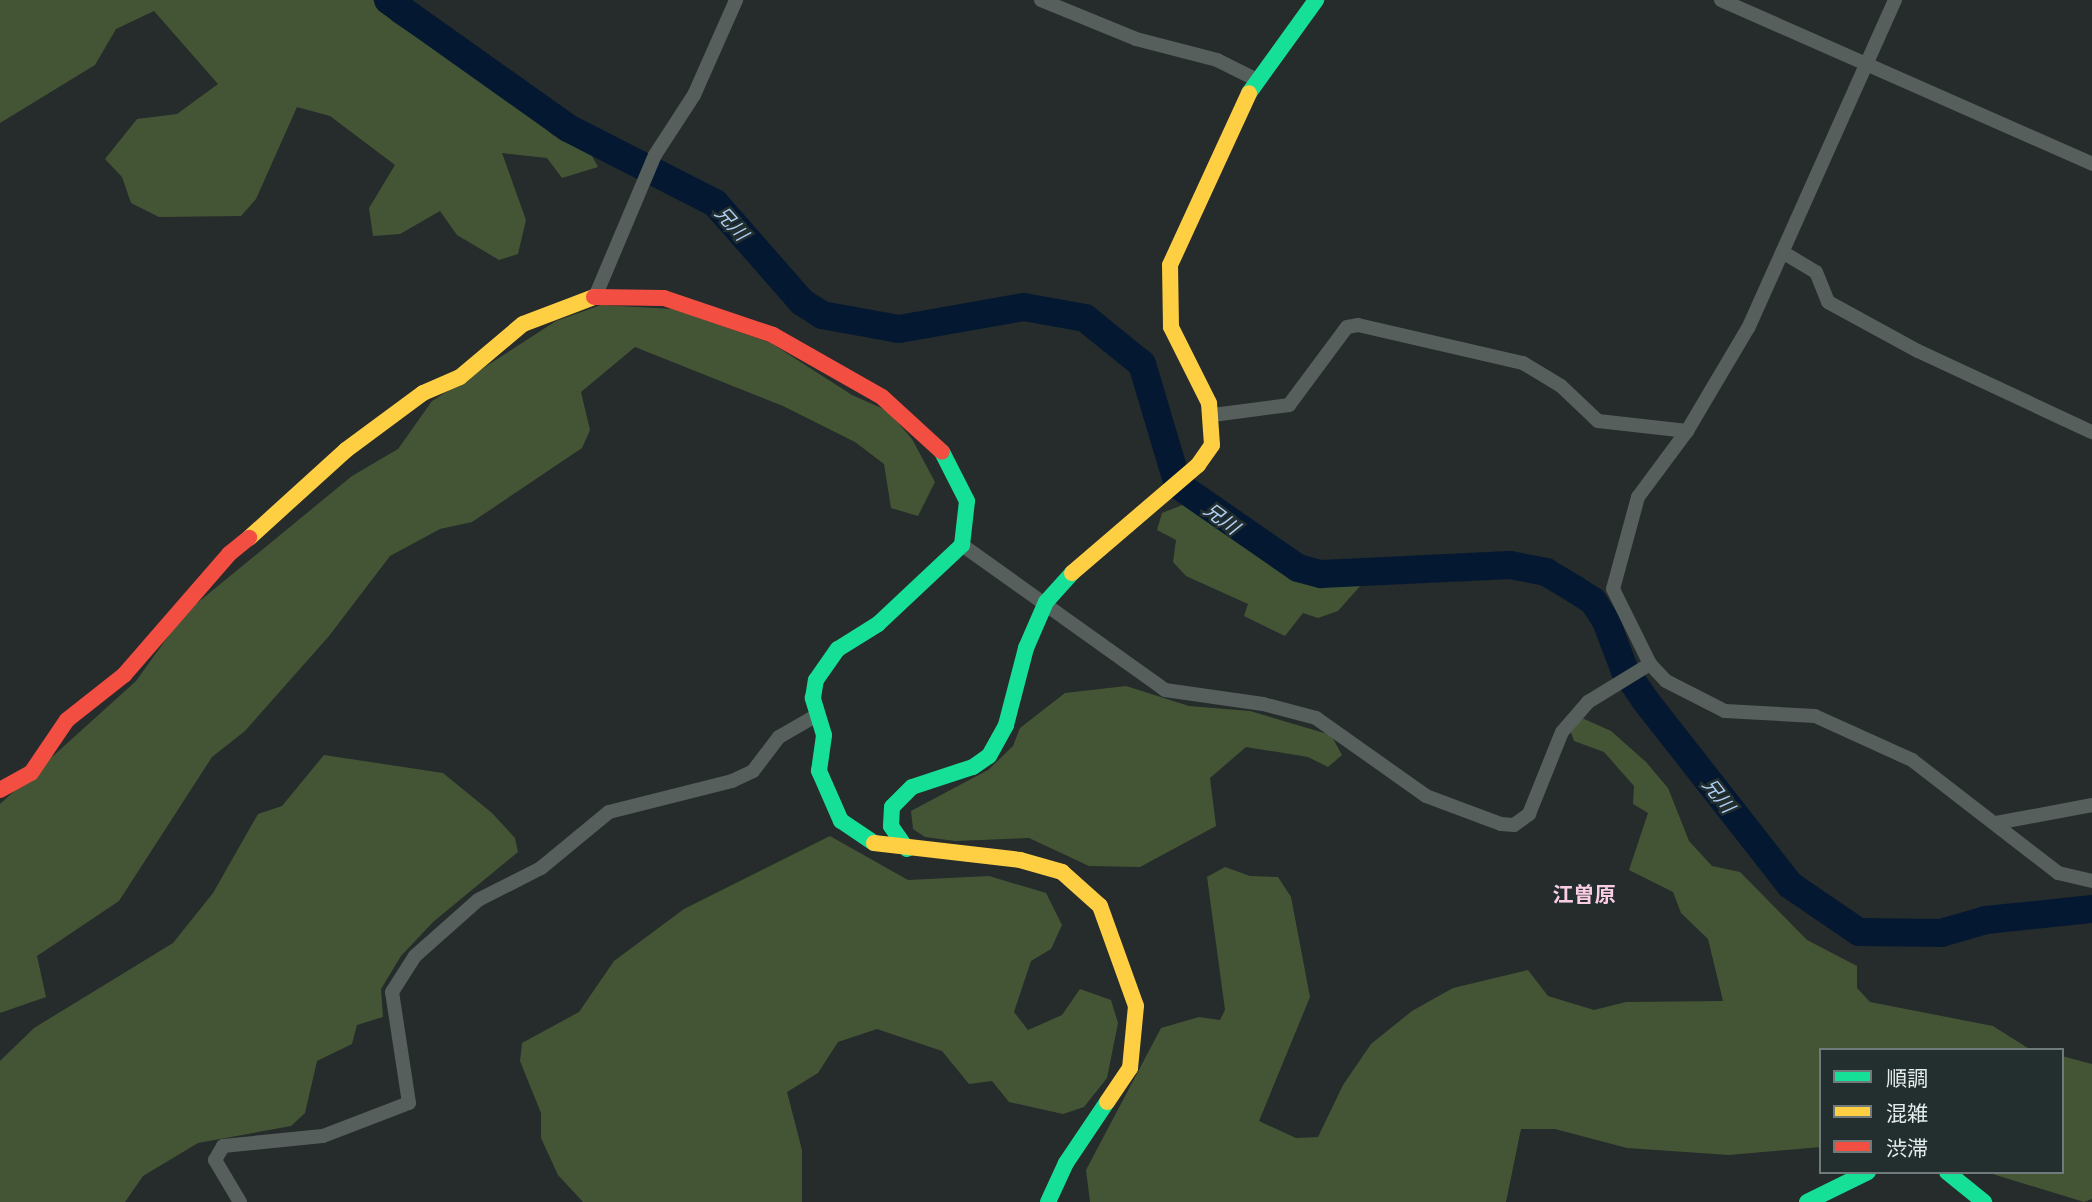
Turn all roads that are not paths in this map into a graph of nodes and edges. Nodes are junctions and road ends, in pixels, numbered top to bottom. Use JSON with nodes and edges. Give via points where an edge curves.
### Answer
{"nodes":[{"id":1,"x":736,"y":0,"type":"edge"},
{"id":2,"x":1041,"y":0,"type":"edge"},
{"id":3,"x":1316,"y":0,"type":"edge"},
{"id":4,"x":1721,"y":0,"type":"edge"},
{"id":5,"x":1895,"y":0,"type":"edge"},
{"id":6,"x":1867,"y":64,"type":"junction"},
{"id":7,"x":1255,"y":79,"type":"junction"},
{"id":8,"x":2092,"y":164,"type":"edge"},
{"id":9,"x":1784,"y":253,"type":"junction"},
{"id":10,"x":596,"y":297,"type":"junction"},
{"id":11,"x":1213,"y":415,"type":"junction"},
{"id":12,"x":1687,"y":431,"type":"junction"},
{"id":13,"x":2092,"y":432,"type":"edge"},
{"id":14,"x":962,"y":545,"type":"junction"},
{"id":15,"x":1046,"y":603,"type":"junction"},
{"id":16,"x":1644,"y":667,"type":"junction"},
{"id":17,"x":817,"y":715,"type":"junction"},
{"id":18,"x":0,"y":790,"type":"edge"},
{"id":19,"x":2092,"y":805,"type":"edge"},
{"id":20,"x":1996,"y":823,"type":"junction"},
{"id":21,"x":906,"y":849,"type":"junction"},
{"id":22,"x":2092,"y":881,"type":"edge"},
{"id":23,"x":1864,"y":1174,"type":"edge"},
{"id":24,"x":1949,"y":1174,"type":"edge"},
{"id":25,"x":240,"y":1202,"type":"edge"},
{"id":26,"x":1048,"y":1202,"type":"edge"},
{"id":27,"x":1807,"y":1202,"type":"edge"},
{"id":28,"x":1984,"y":1202,"type":"edge"}],
"edges":[{"from":1,"to":10,"type":"street","via":[[694,95],[655,155]]},
{"from":2,"to":7,"type":"street","via":[[1114,31],[1217,60]]},
{"from":3,"to":7,"type":"street"},
{"from":4,"to":6,"type":"street"},
{"from":5,"to":6,"type":"street"},
{"from":6,"to":8,"type":"street"},
{"from":6,"to":9,"type":"street"},
{"from":7,"to":11,"type":"street","via":[[1170,265],[1173,334]]},
{"from":9,"to":12,"type":"street"},
{"from":9,"to":13,"type":"street","via":[[1816,272],[1828,302],[1899,342]]},
{"from":10,"to":14,"type":"street","via":[[680,301],[773,335],[882,397],[947,457],[959,479],[967,501]]},
{"from":10,"to":18,"type":"street","via":[[523,324],[460,377],[423,393],[346,450],[283,512],[229,554],[124,675],[77,709],[31,773]]},
{"from":11,"to":12,"type":"street","via":[[1289,405],[1347,327],[1358,325],[1523,363],[1562,386],[1598,421]]},
{"from":11,"to":15,"type":"street","via":[[1212,445],[1198,465],[1084,559]]},
{"from":12,"to":16,"type":"street","via":[[1637,497],[1615,574],[1613,589]]},
{"from":14,"to":15,"type":"street"},
{"from":14,"to":17,"type":"street","via":[[878,624],[824,663],[813,698]]},
{"from":15,"to":16,"type":"street","via":[[1166,690],[1262,704],[1316,718],[1422,794],[1501,824],[1514,825],[1529,814],[1562,732],[1610,687]]},
{"from":15,"to":21,"type":"street","via":[[1026,648],[1006,725],[989,756],[973,767],[912,787],[892,807],[891,826]]},
{"from":16,"to":20,"type":"street","via":[[1725,711],[1815,716],[1912,760]]},
{"from":17,"to":21,"type":"street","via":[[824,735],[820,771],[841,821],[858,837]]},
{"from":17,"to":25,"type":"street","via":[[779,737],[753,771],[732,781],[609,813],[541,868],[478,900],[415,956],[391,992],[409,1103],[323,1136],[223,1146],[215,1160]]},
{"from":19,"to":20,"type":"street"},
{"from":20,"to":22,"type":"street","via":[[2058,873]]},
{"from":21,"to":26,"type":"street","via":[[1052,868],[1089,893],[1113,932],[1136,1006],[1130,1068],[1066,1163]]},
{"from":23,"to":27,"type":"street"},
{"from":24,"to":28,"type":"street"}]}
